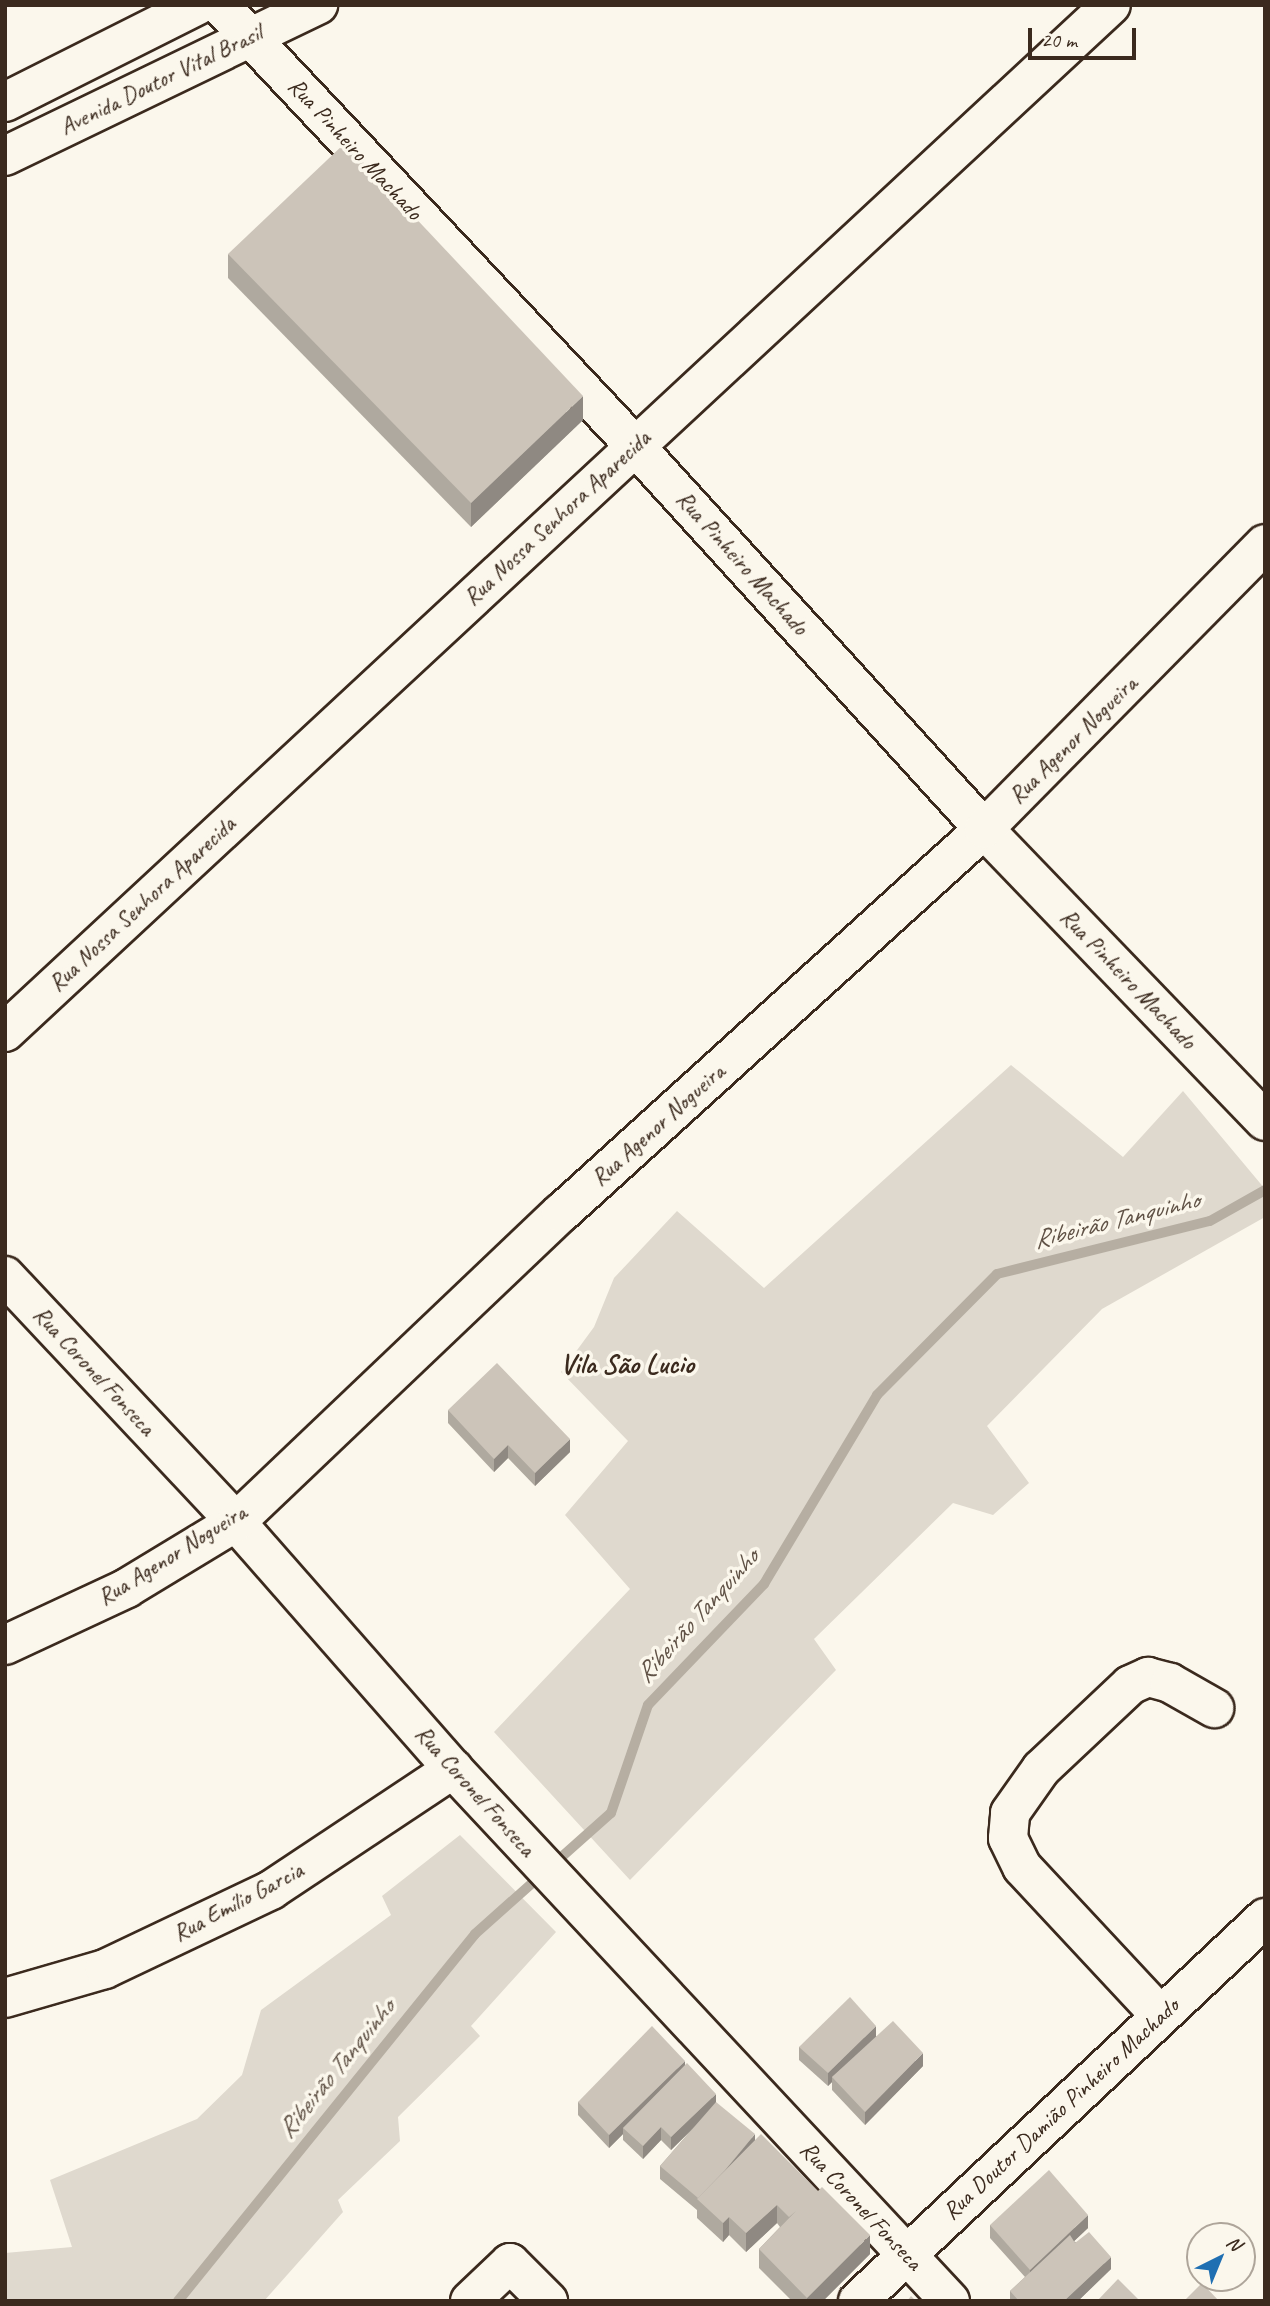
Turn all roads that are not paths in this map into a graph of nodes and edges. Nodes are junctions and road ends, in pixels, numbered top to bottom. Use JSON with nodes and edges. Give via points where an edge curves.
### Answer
{"nodes":[{"id":1,"x":198,"y":5,"type":"edge"},
{"id":2,"x":220,"y":5,"type":"edge"},
{"id":3,"x":318,"y":5,"type":"edge"},
{"id":4,"x":1111,"y":5,"type":"edge"},
{"id":5,"x":248,"y":36,"type":"junction"},
{"id":6,"x":5,"y":102,"type":"edge"},
{"id":7,"x":5,"y":156,"type":"edge"},
{"id":8,"x":635,"y":446,"type":"junction"},
{"id":9,"x":1265,"y":544,"type":"edge"},
{"id":10,"x":1265,"y":584,"type":"edge"},
{"id":11,"x":1194,"y":618,"type":"junction"},
{"id":12,"x":984,"y":829,"type":"junction"},
{"id":13,"x":5,"y":1032,"type":"edge"},
{"id":14,"x":1259,"y":1115,"type":"edge"},
{"id":15,"x":9,"y":1286,"type":"edge"},
{"id":16,"x":236,"y":1522,"type":"junction"},
{"id":17,"x":5,"y":1644,"type":"edge"},
{"id":18,"x":1214,"y":1708,"type":"dead end"},
{"id":19,"x":453,"y":1769,"type":"junction"},
{"id":20,"x":1265,"y":1918,"type":"edge"},
{"id":21,"x":5,"y":1998,"type":"edge"},
{"id":22,"x":1160,"y":2015,"type":"junction"},
{"id":23,"x":906,"y":2254,"type":"junction"},
{"id":24,"x":470,"y":2301,"type":"edge"},
{"id":25,"x":548,"y":2301,"type":"edge"},
{"id":26,"x":858,"y":2301,"type":"edge"},
{"id":27,"x":950,"y":2301,"type":"edge"}],
"edges":[{"from":1,"to":6,"type":"street","name":"Avenida Doutor Vital Brasil"},
{"from":2,"to":5,"type":"street","name":"Rua Pinheiro Machado"},
{"from":3,"to":5,"type":"street","name":"Avenida Doutor Vital Brasil"},
{"from":4,"to":8,"type":"street","name":"Rua Nossa Senhora Aparecida"},
{"from":5,"to":7,"type":"street","name":"Avenida Doutor Vital Brasil"},
{"from":5,"to":8,"type":"street","name":"Rua Pinheiro Machado"},
{"from":8,"to":12,"type":"street","name":"Rua Pinheiro Machado"},
{"from":8,"to":13,"type":"street","name":"Rua Nossa Senhora Aparecida"},
{"from":9,"to":11,"type":"street","name":"Rua Agenor Nogueira"},
{"from":10,"to":11,"type":"street"},
{"from":11,"to":12,"type":"street","name":"Rua Agenor Nogueira"},
{"from":12,"to":14,"type":"street","name":"Rua Pinheiro Machado"},
{"from":12,"to":16,"type":"street","name":"Rua Agenor Nogueira","via":[[561,1213]]},
{"from":15,"to":16,"type":"street","name":"Rua Coronel Fonseca"},
{"from":16,"to":17,"type":"street","name":"Rua Agenor Nogueira","via":[[127,1588]]},
{"from":16,"to":19,"type":"street","name":"Rua Coronel Fonseca"},
{"from":18,"to":22,"type":"street","via":[[1159,1680],[1148,1677],[1130,1685],[1041,1769],[1010,1813],[1007,1838],[1022,1867]]},
{"from":19,"to":21,"type":"street","name":"Rua Emílio Garcia","via":[[271,1889],[105,1969]]},
{"from":19,"to":23,"type":"street","name":"Rua Coronel Fonseca"},
{"from":20,"to":22,"type":"street","name":"Rua Doutor Damião Pinheiro Machado"},
{"from":22,"to":23,"type":"street","name":"Rua Doutor Damião Pinheiro Machado"},
{"from":23,"to":26,"type":"street","name":"Rua Doutor Damião Pinheiro Machado"},
{"from":23,"to":27,"type":"street","name":"Rua Coronel Fonseca"},
{"from":24,"to":25,"type":"street","via":[[510,2263]]}]}
